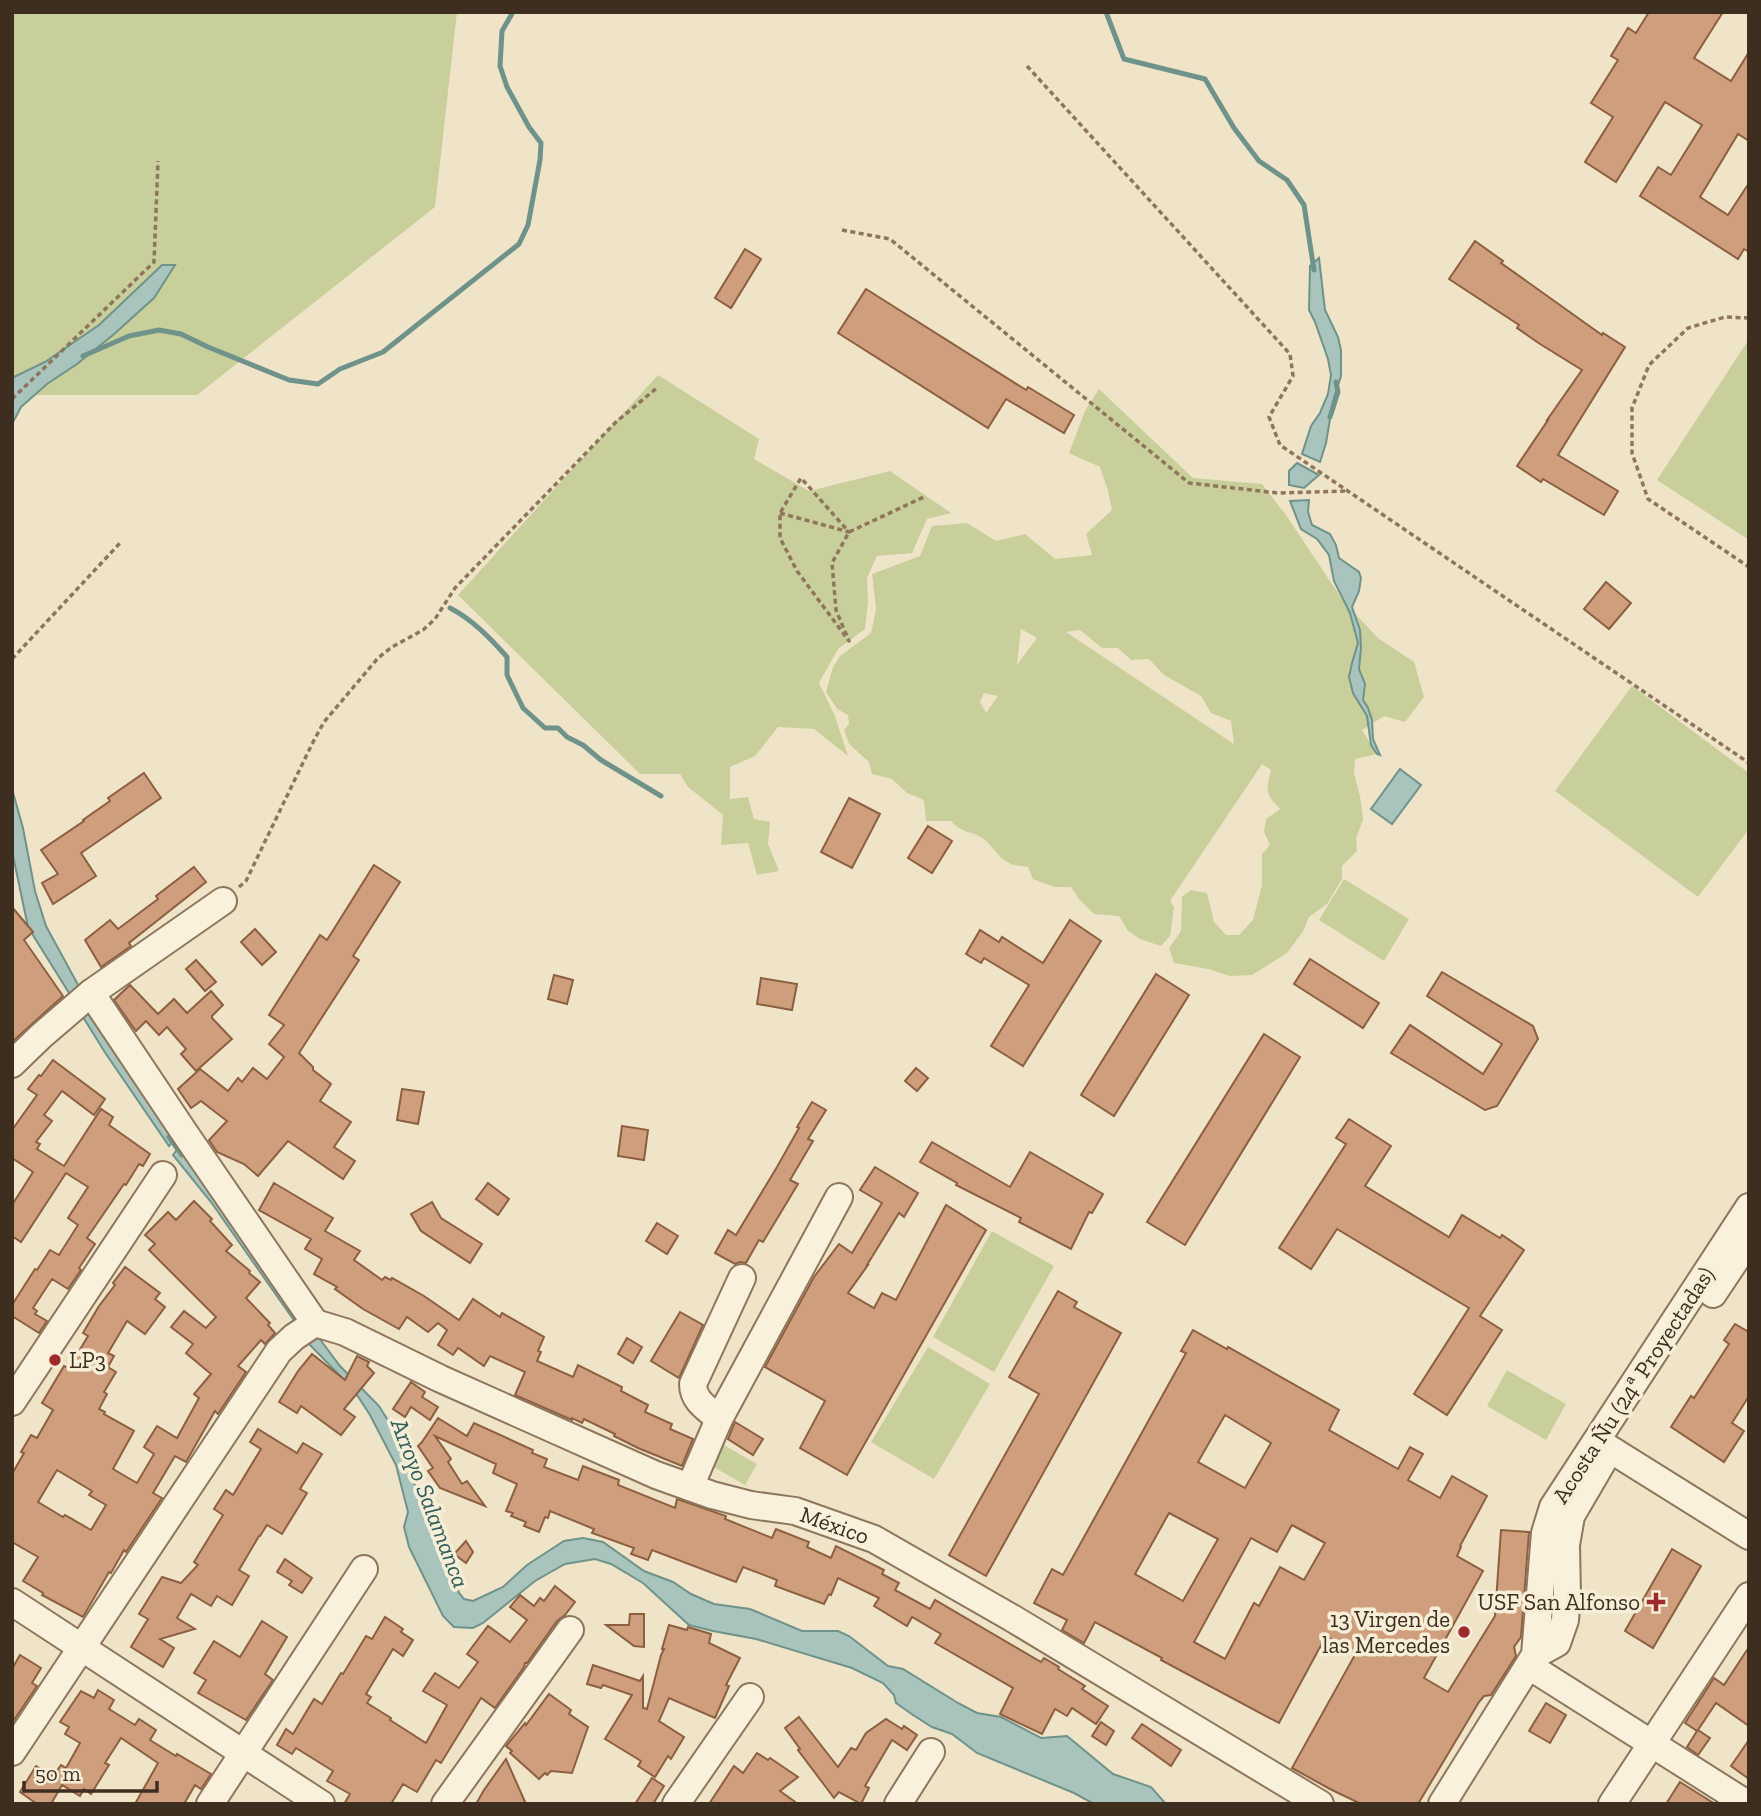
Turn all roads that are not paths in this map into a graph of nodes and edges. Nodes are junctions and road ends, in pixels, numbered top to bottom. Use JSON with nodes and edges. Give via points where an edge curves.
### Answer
{"nodes":[{"id":1,"x":223,"y":901,"type":"road end"},
{"id":2,"x":91,"y":993,"type":"junction"},
{"id":3,"x":12,"y":1065,"type":"edge"},
{"id":4,"x":163,"y":1175,"type":"dead end"},
{"id":5,"x":839,"y":1197,"type":"dead end"},
{"id":6,"x":1745,"y":1228,"type":"edge"},
{"id":7,"x":742,"y":1278,"type":"dead end"},
{"id":8,"x":306,"y":1329,"type":"junction"},
{"id":9,"x":12,"y":1402,"type":"edge"},
{"id":10,"x":719,"y":1419,"type":"junction"},
{"id":11,"x":1603,"y":1445,"type":"junction"},
{"id":12,"x":690,"y":1487,"type":"junction"},
{"id":13,"x":1749,"y":1536,"type":"edge"},
{"id":14,"x":364,"y":1569,"type":"dead end"},
{"id":15,"x":1749,"y":1596,"type":"edge"},
{"id":16,"x":12,"y":1602,"type":"edge"},
{"id":17,"x":570,"y":1630,"type":"dead end"},
{"id":18,"x":81,"y":1648,"type":"junction"},
{"id":19,"x":1532,"y":1661,"type":"junction"},
{"id":20,"x":750,"y":1697,"type":"dead end"},
{"id":21,"x":1652,"y":1742,"type":"junction"},
{"id":22,"x":12,"y":1752,"type":"edge"},
{"id":23,"x":932,"y":1752,"type":"dead end"},
{"id":24,"x":243,"y":1753,"type":"junction"},
{"id":25,"x":210,"y":1804,"type":"edge"},
{"id":26,"x":321,"y":1804,"type":"edge"},
{"id":27,"x":444,"y":1804,"type":"edge"},
{"id":28,"x":676,"y":1804,"type":"edge"},
{"id":29,"x":898,"y":1804,"type":"edge"},
{"id":30,"x":1320,"y":1804,"type":"edge"},
{"id":31,"x":1442,"y":1804,"type":"edge"},
{"id":32,"x":1612,"y":1804,"type":"edge"},
{"id":33,"x":1747,"y":1804,"type":"edge"}],
"edges":[{"from":1,"to":2,"type":"street"},
{"from":2,"to":3,"type":"street"},
{"from":2,"to":8,"type":"street"},
{"from":4,"to":9,"type":"street"},
{"from":5,"to":10,"type":"street"},
{"from":6,"to":11,"type":"street","name":"Acosta Ñu (24ª Proyectadas)"},
{"from":7,"to":10,"type":"street","via":[[693,1384],[697,1400]]},
{"from":8,"to":12,"type":"street","name":"México","via":[[345,1332],[515,1413]]},
{"from":8,"to":18,"type":"street","via":[[279,1351]]},
{"from":10,"to":12,"type":"street"},
{"from":11,"to":13,"type":"street"},
{"from":11,"to":19,"type":"street","name":"Acosta Ñu (24ª Proyectadas)","via":[[1553,1507],[1545,1533]]},
{"from":12,"to":30,"type":"street","name":"México","via":[[751,1505],[795,1511],[874,1539]]},
{"from":14,"to":24,"type":"street"},
{"from":15,"to":21,"type":"street"},
{"from":16,"to":18,"type":"street"},
{"from":17,"to":27,"type":"street"},
{"from":18,"to":22,"type":"street"},
{"from":18,"to":24,"type":"street"},
{"from":19,"to":21,"type":"street"},
{"from":19,"to":31,"type":"street","name":"Acosta Ñu (24ª Proyectadas)"},
{"from":20,"to":28,"type":"street"},
{"from":21,"to":32,"type":"street"},
{"from":21,"to":33,"type":"street"},
{"from":23,"to":29,"type":"street"},
{"from":24,"to":25,"type":"street"},
{"from":24,"to":26,"type":"street"}]}
